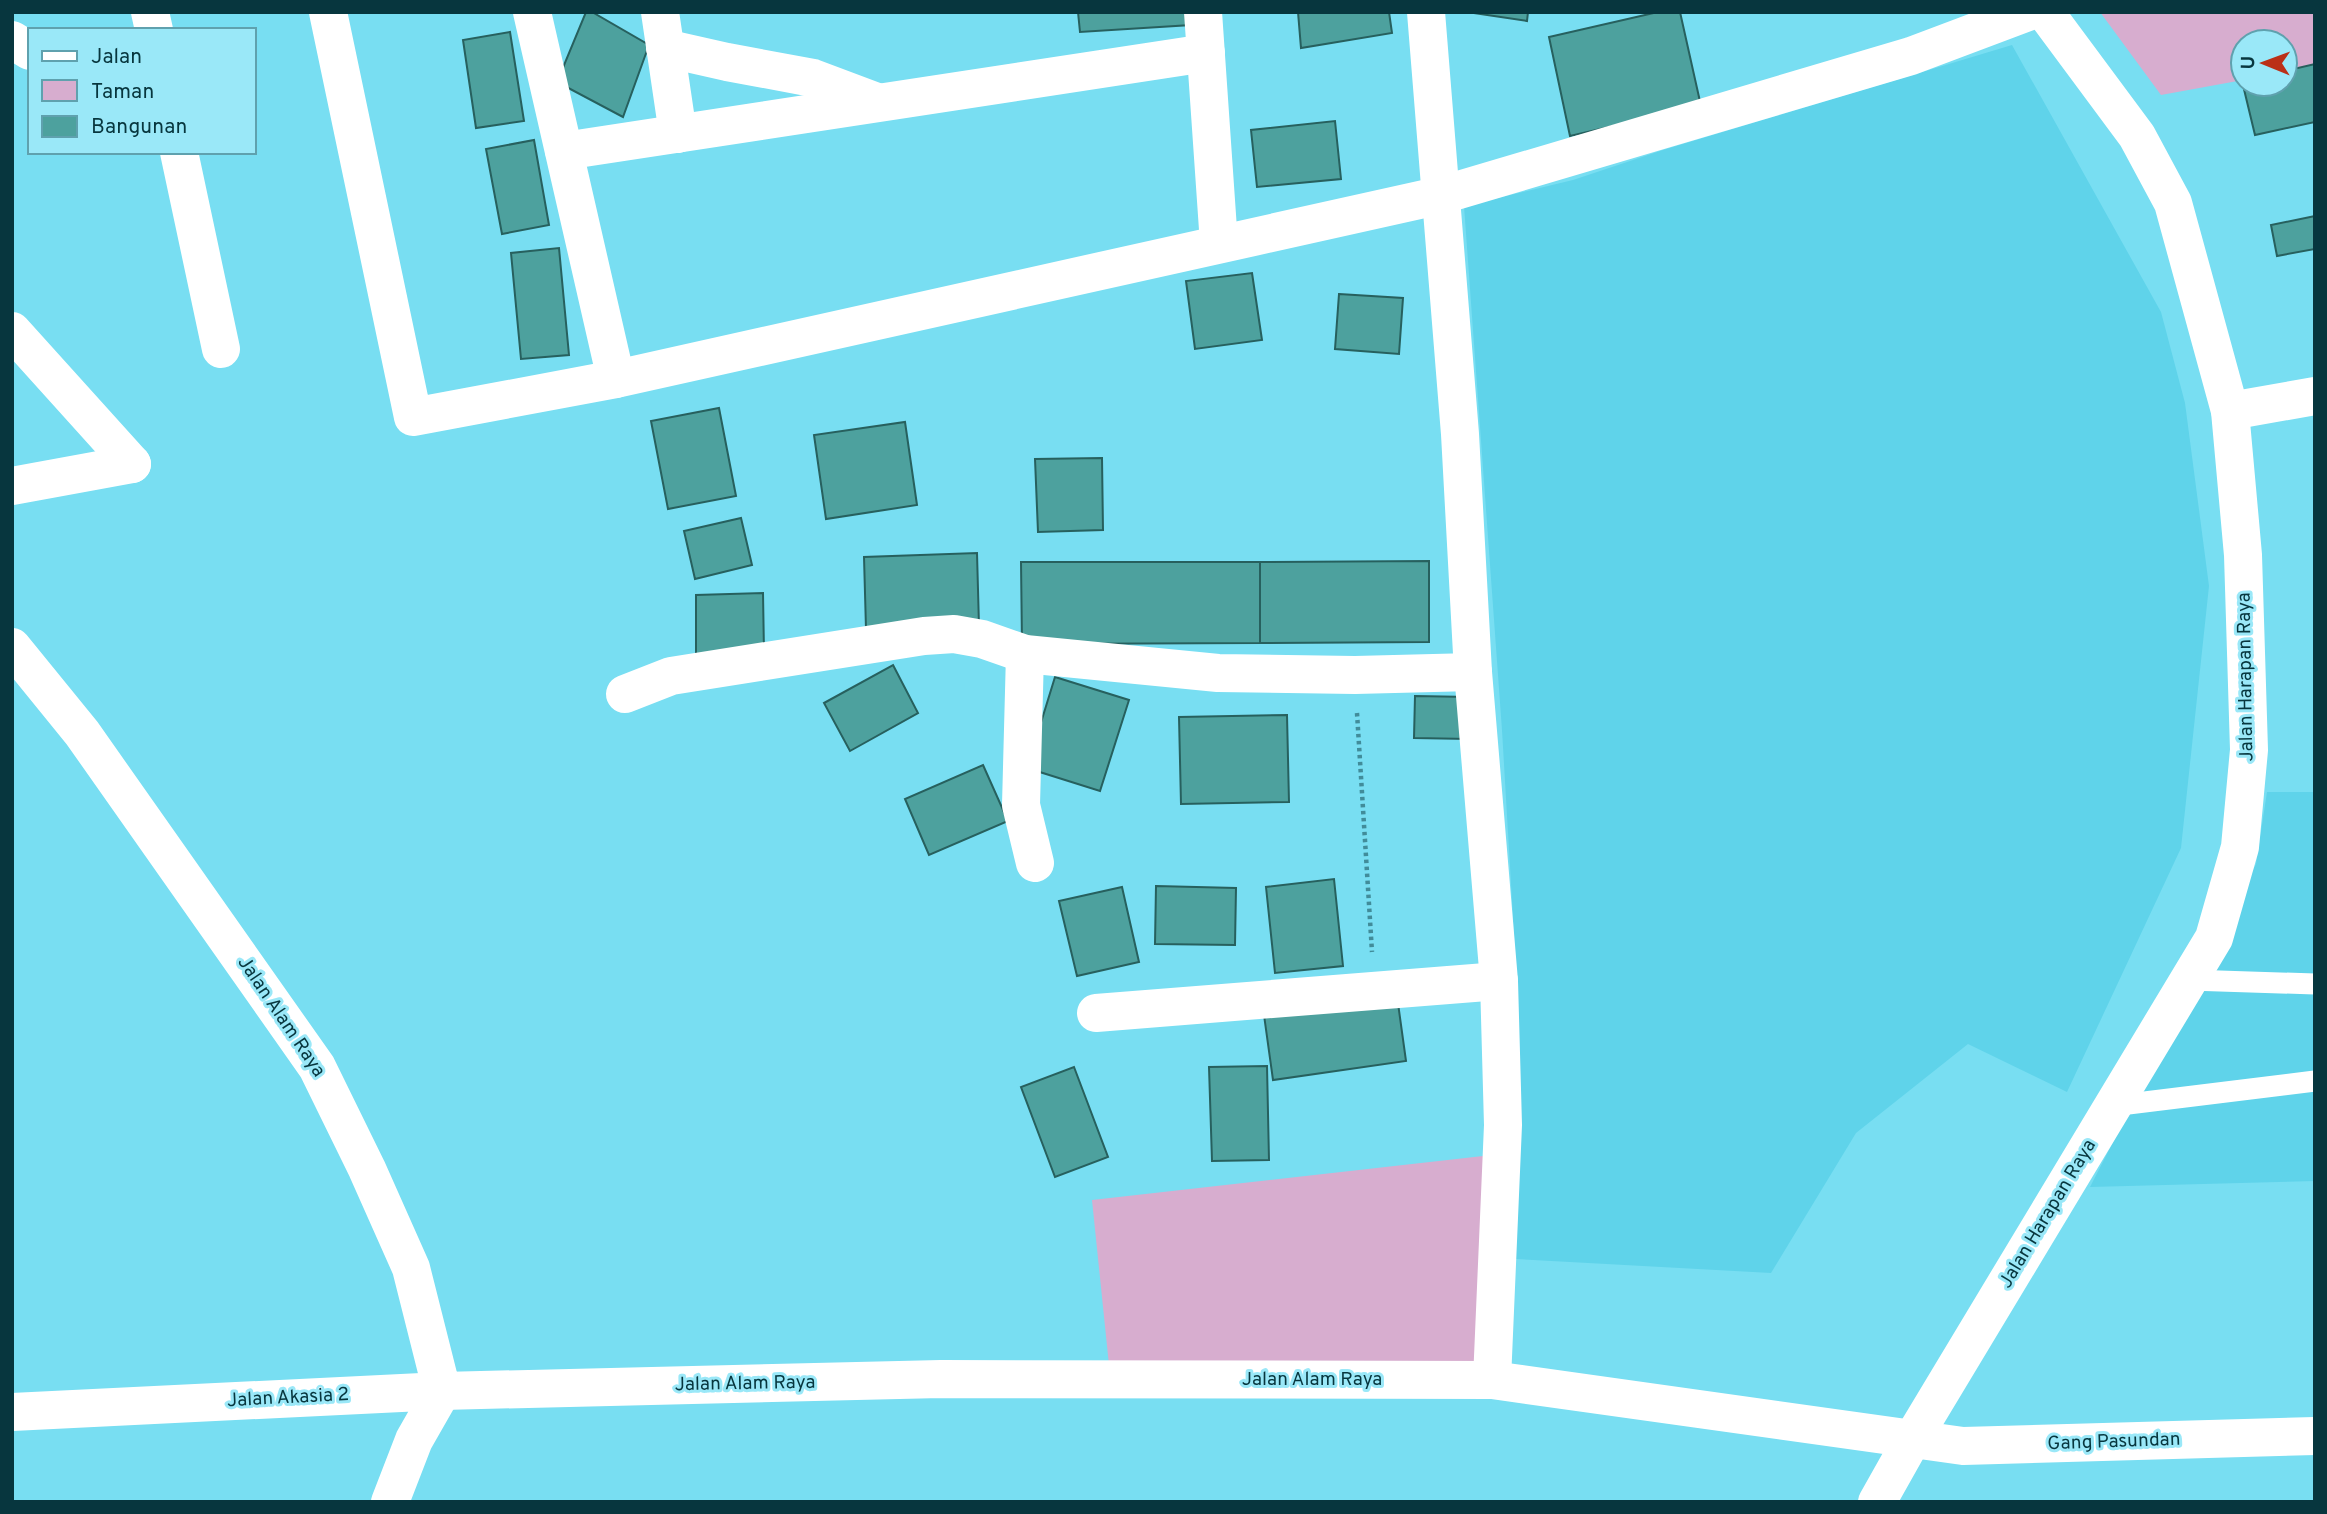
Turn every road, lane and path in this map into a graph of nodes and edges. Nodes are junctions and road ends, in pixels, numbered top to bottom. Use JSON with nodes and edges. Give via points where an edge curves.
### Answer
{"nodes":[{"id":1,"x":328,"y":12,"type":"edge"},
{"id":2,"x":532,"y":12,"type":"edge"},
{"id":3,"x":1203,"y":12,"type":"edge"},
{"id":4,"x":1426,"y":12,"type":"edge"},
{"id":5,"x":2028,"y":12,"type":"edge"},
{"id":6,"x":2045,"y":12,"type":"edge"},
{"id":7,"x":663,"y":30,"type":"edge"},
{"id":8,"x":12,"y":40,"type":"edge"},
{"id":9,"x":28,"y":50,"type":"edge"},
{"id":10,"x":1206,"y":54,"type":"junction"},
{"id":11,"x":878,"y":103,"type":"junction"},
{"id":12,"x":678,"y":134,"type":"junction"},
{"id":13,"x":564,"y":151,"type":"junction"},
{"id":14,"x":179,"y":154,"type":"edge"},
{"id":15,"x":1442,"y":195,"type":"junction"},
{"id":16,"x":1219,"y":244,"type":"junction"},
{"id":17,"x":12,"y":331,"type":"edge"},
{"id":18,"x":221,"y":349,"type":"dead end"},
{"id":19,"x":615,"y":379,"type":"junction"},
{"id":20,"x":2315,"y":396,"type":"edge"},
{"id":21,"x":2230,"y":411,"type":"junction"},
{"id":22,"x":12,"y":486,"type":"edge"},
{"id":23,"x":12,"y":647,"type":"edge"},
{"id":24,"x":1025,"y":654,"type":"junction"},
{"id":25,"x":1473,"y":673,"type":"junction"},
{"id":26,"x":1355,"y":676,"type":"junction"},
{"id":27,"x":625,"y":694,"type":"dead end"},
{"id":28,"x":1035,"y":863,"type":"dead end"},
{"id":29,"x":2189,"y":980,"type":"junction"},
{"id":30,"x":1499,"y":981,"type":"junction"},
{"id":31,"x":2315,"y":984,"type":"edge"},
{"id":32,"x":1375,"y":991,"type":"junction"},
{"id":33,"x":1096,"y":1013,"type":"dead end"},
{"id":34,"x":2315,"y":1081,"type":"edge"},
{"id":35,"x":2112,"y":1106,"type":"junction"},
{"id":36,"x":1492,"y":1380,"type":"junction"},
{"id":37,"x":442,"y":1391,"type":"junction"},
{"id":38,"x":12,"y":1412,"type":"edge"},
{"id":39,"x":2315,"y":1436,"type":"edge"},
{"id":40,"x":1913,"y":1438,"type":"junction"},
{"id":41,"x":390,"y":1502,"type":"edge"},
{"id":42,"x":1877,"y":1502,"type":"edge"}],
"edges":[{"from":1,"to":19,"type":"street","via":[[413,417]]},
{"from":2,"to":13,"type":"street"},
{"from":3,"to":10,"type":"street"},
{"from":4,"to":15,"type":"street"},
{"from":5,"to":15,"type":"street","via":[[1911,56]]},
{"from":6,"to":21,"type":"street","name":"Jalan Harapan Raya","via":[[2137,136],[2173,204]]},
{"from":7,"to":11,"type":"street","via":[[727,62],[813,78]]},
{"from":7,"to":12,"type":"street"},
{"from":8,"to":9,"type":"street"},
{"from":10,"to":11,"type":"street"},
{"from":10,"to":16,"type":"street"},
{"from":11,"to":12,"type":"street"},
{"from":12,"to":13,"type":"street"},
{"from":13,"to":19,"type":"street"},
{"from":14,"to":18,"type":"street"},
{"from":15,"to":16,"type":"street"},
{"from":15,"to":25,"type":"street"},
{"from":16,"to":19,"type":"street"},
{"from":17,"to":22,"type":"street","via":[[132,464]]},
{"from":20,"to":21,"type":"street"},
{"from":21,"to":29,"type":"street","name":"Jalan Harapan Raya","via":[[2243,555],[2249,750],[2240,847],[2214,938]]},
{"from":23,"to":37,"type":"street","name":"Jalan Alam Raya","via":[[82,733],[317,1067],[411,1268]]},
{"from":24,"to":26,"type":"street","via":[[1217,673]]},
{"from":24,"to":27,"type":"street","via":[[954,634],[924,636],[671,676]]},
{"from":24,"to":28,"type":"street","via":[[1021,805]]},
{"from":25,"to":26,"type":"street"},
{"from":25,"to":30,"type":"street"},
{"from":26,"to":32,"type":"path"},
{"from":29,"to":31,"type":"lane"},
{"from":29,"to":35,"type":"street","name":"Jalan Harapan Raya"},
{"from":30,"to":32,"type":"street"},
{"from":30,"to":36,"type":"street","via":[[1503,1125]]},
{"from":32,"to":33,"type":"street"},
{"from":34,"to":35,"type":"lane"},
{"from":35,"to":40,"type":"street","name":"Jalan Harapan Raya"},
{"from":36,"to":37,"type":"street","name":"Jalan Alam Raya","via":[[941,1379]]},
{"from":36,"to":40,"type":"street","name":"Jalan Alam Raya"},
{"from":37,"to":38,"type":"street","name":"Jalan Akasia 2"},
{"from":37,"to":41,"type":"street","via":[[414,1440]]},
{"from":39,"to":40,"type":"street","name":"Gang Pasundan","via":[[1964,1446]]},
{"from":40,"to":42,"type":"street","name":"Jalan Harapan Raya"}]}
